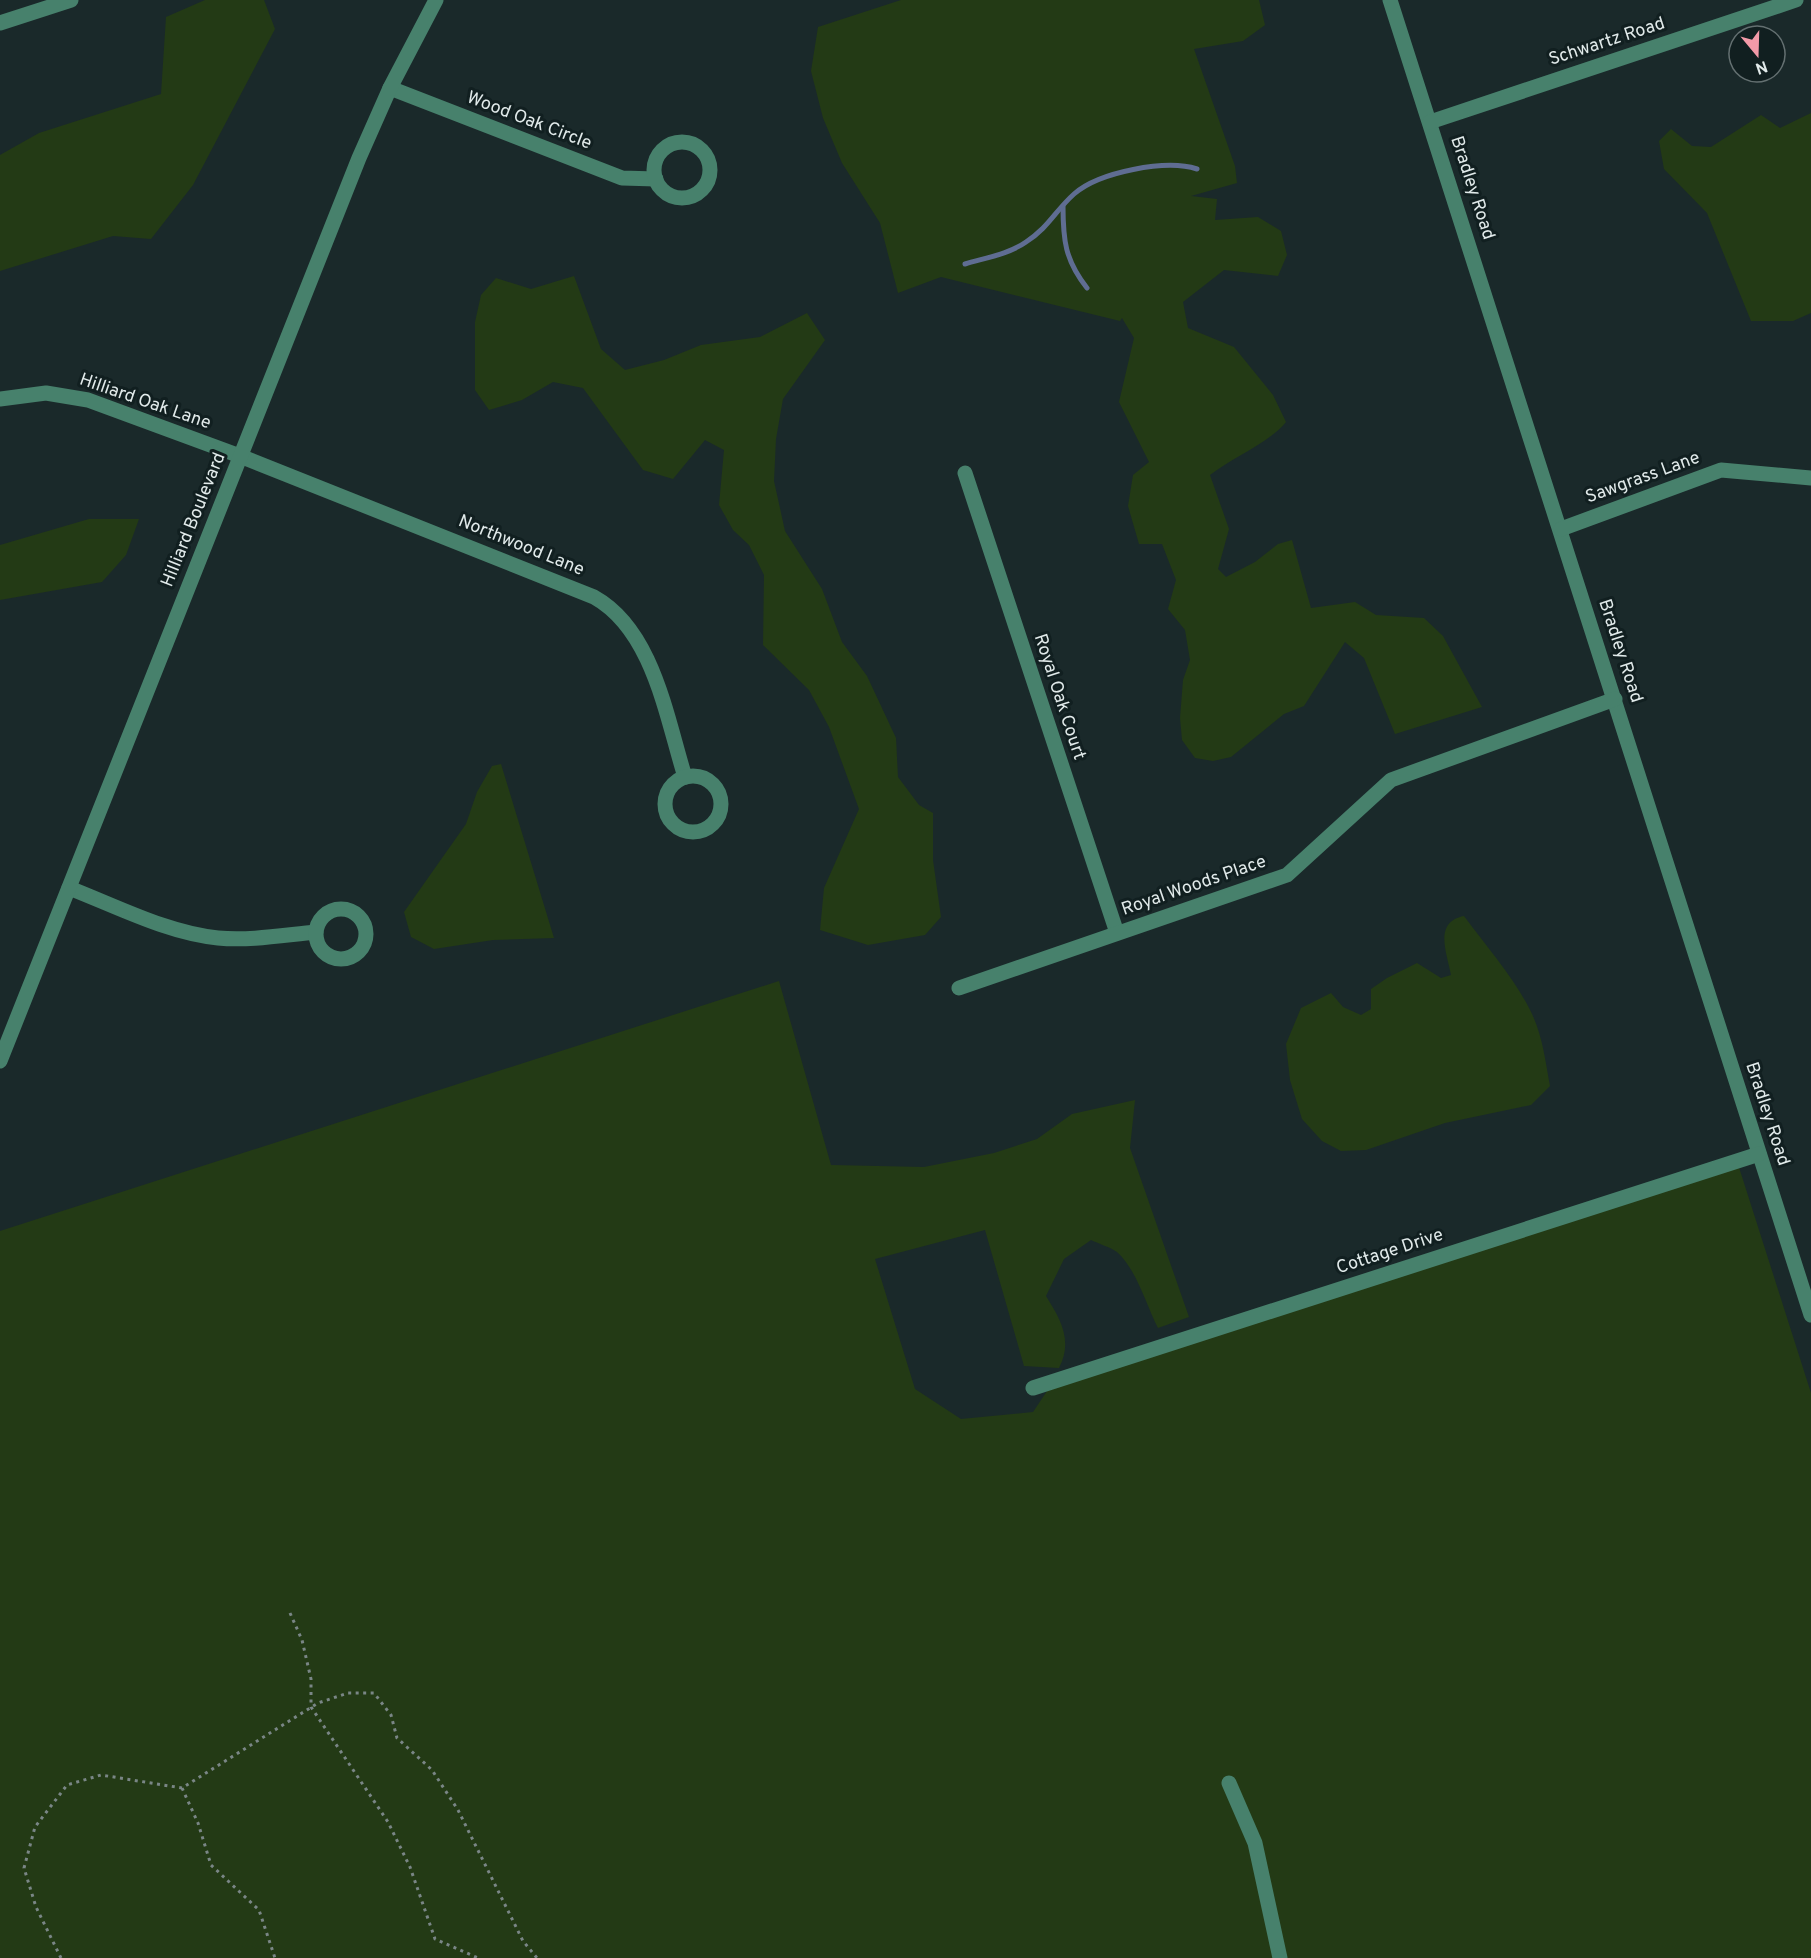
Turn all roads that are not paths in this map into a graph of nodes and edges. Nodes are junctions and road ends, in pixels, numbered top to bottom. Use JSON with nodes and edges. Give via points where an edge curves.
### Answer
{"nodes":[{"id":1,"x":71,"y":0,"type":"edge"},
{"id":2,"x":436,"y":0,"type":"edge"},
{"id":3,"x":1390,"y":0,"type":"edge"},
{"id":4,"x":1796,"y":0,"type":"edge"},
{"id":5,"x":0,"y":23,"type":"edge"},
{"id":6,"x":390,"y":88,"type":"junction"},
{"id":7,"x":1430,"y":122,"type":"junction"},
{"id":8,"x":656,"y":179,"type":"dead end"},
{"id":9,"x":0,"y":399,"type":"edge"},
{"id":10,"x":240,"y":456,"type":"junction"},
{"id":11,"x":965,"y":473,"type":"dead end"},
{"id":12,"x":1811,"y":478,"type":"edge"},
{"id":13,"x":1561,"y":529,"type":"junction"},
{"id":14,"x":1615,"y":699,"type":"junction"},
{"id":15,"x":685,"y":777,"type":"dead end"},
{"id":16,"x":69,"y":888,"type":"junction"},
{"id":17,"x":316,"y":932,"type":"dead end"},
{"id":18,"x":1117,"y":933,"type":"junction"},
{"id":19,"x":959,"y":987,"type":"dead end"},
{"id":20,"x":0,"y":1061,"type":"edge"},
{"id":21,"x":1760,"y":1154,"type":"junction"},
{"id":22,"x":1811,"y":1315,"type":"edge"},
{"id":23,"x":1033,"y":1388,"type":"dead end"},
{"id":24,"x":1229,"y":1783,"type":"dead end"},
{"id":25,"x":1280,"y":1958,"type":"edge"}],
"edges":[{"from":1,"to":5,"type":"street"},
{"from":2,"to":6,"type":"street","name":"Hilliard Boulevard"},
{"from":3,"to":7,"type":"street","name":"Bradley Road"},
{"from":4,"to":7,"type":"street","name":"Schwartz Road"},
{"from":6,"to":8,"type":"street","name":"Wood Oak Circle","via":[[622,178]]},
{"from":6,"to":10,"type":"street","name":"Hilliard Boulevard"},
{"from":7,"to":13,"type":"street","name":"Bradley Road"},
{"from":9,"to":10,"type":"street","name":"Hilliard Oak Lane","via":[[31,393],[76,396]]},
{"from":10,"to":15,"type":"street","name":"Northwood Lane","via":[[572,586],[612,608],[630,627],[643,651]]},
{"from":10,"to":16,"type":"street","name":"Hilliard Boulevard"},
{"from":11,"to":18,"type":"street","name":"Royal Oak Court"},
{"from":12,"to":13,"type":"street","name":"Sawgrass Lane","via":[[1721,470]]},
{"from":13,"to":14,"type":"street","name":"Bradley Road"},
{"from":14,"to":18,"type":"street","name":"Royal Woods Place","via":[[1391,780],[1287,874]]},
{"from":14,"to":21,"type":"street","name":"Bradley Road"},
{"from":16,"to":17,"type":"street","via":[[167,926],[205,936],[234,938]]},
{"from":16,"to":20,"type":"street","name":"Hilliard Boulevard"},
{"from":18,"to":19,"type":"street","name":"Royal Woods Place"},
{"from":21,"to":22,"type":"street","name":"Bradley Road"},
{"from":21,"to":23,"type":"street","name":"Cottage Drive"},
{"from":24,"to":25,"type":"street","via":[[1255,1843]]}]}
